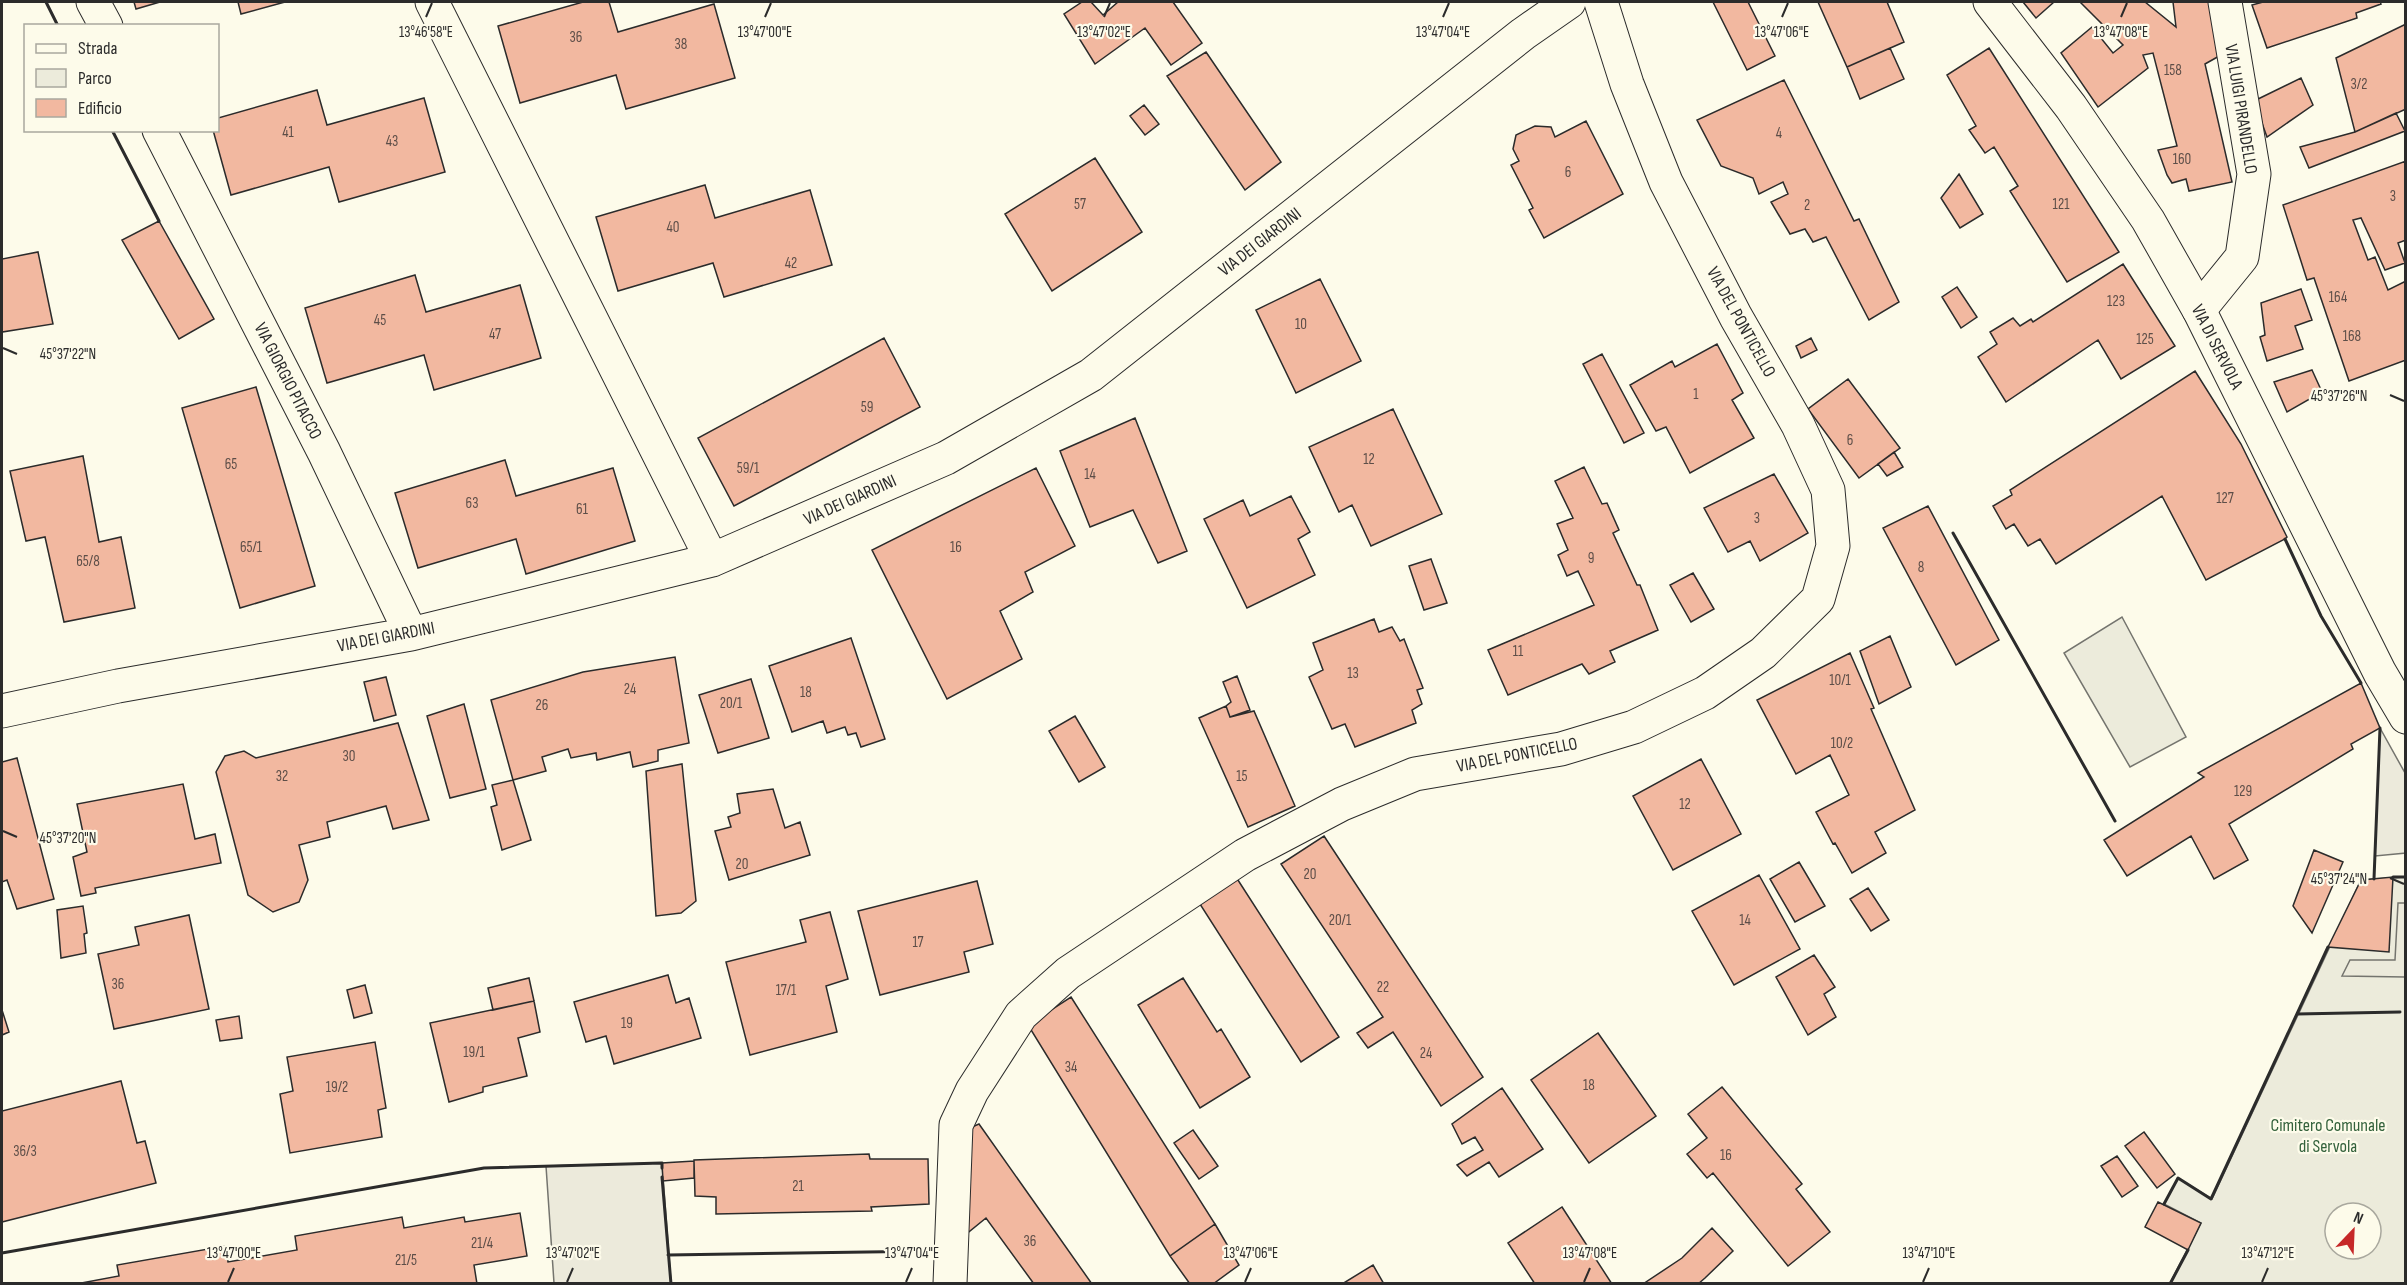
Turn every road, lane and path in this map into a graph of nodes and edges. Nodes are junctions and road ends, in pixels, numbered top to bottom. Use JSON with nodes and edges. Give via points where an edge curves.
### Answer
{"nodes":[{"id":1,"x":93,"y":2,"type":"edge"},
{"id":2,"x":432,"y":2,"type":"edge"},
{"id":3,"x":1569,"y":2,"type":"edge"},
{"id":4,"x":1601,"y":2,"type":"edge"},
{"id":5,"x":1990,"y":2,"type":"edge"},
{"id":6,"x":2224,"y":2,"type":"edge"},
{"id":7,"x":105,"y":24,"type":"edge"},
{"id":8,"x":160,"y":132,"type":"edge"},
{"id":9,"x":2199,"y":310,"type":"junction"},
{"id":10,"x":712,"y":560,"type":"junction"},
{"id":11,"x":411,"y":634,"type":"junction"},
{"id":12,"x":2,"y":711,"type":"edge"},
{"id":13,"x":2406,"y":717,"type":"edge"},
{"id":14,"x":950,"y":1284,"type":"edge"}],
"edges":[{"from":1,"to":7,"type":"street"},
{"from":2,"to":10,"type":"street"},
{"from":3,"to":10,"type":"street","name":"VIA DEI GIARDINI","via":[[1091,375],[946,458]]},
{"from":4,"to":14,"type":"street","name":"VIA DEL PONTICELLO","via":[[1627,84],[1666,182],[1798,425],[1828,490],[1833,546],[1818,599],[1763,653],[1705,693],[1634,727],[1561,749],[1415,774],[1342,804],[1245,855],[1068,973],[1021,1015],[972,1091],[956,1125]]},
{"from":5,"to":9,"type":"street","name":"VIA DI SERVOLA","via":[[2071,107],[2148,220]]},
{"from":6,"to":9,"type":"street","name":"VIA LUIGI PIRANDELLO","via":[[2254,174],[2242,257]]},
{"from":8,"to":11,"type":"street","name":"VIA GIORGIO PITACCO","via":[[324,452]]},
{"from":9,"to":13,"type":"street","name":"VIA DI SERVOLA","via":[[2374,663]]},
{"from":10,"to":11,"type":"street","name":"VIA DEI GIARDINI"},
{"from":11,"to":12,"type":"street","name":"VIA DEI GIARDINI","via":[[118,686]]}]}
